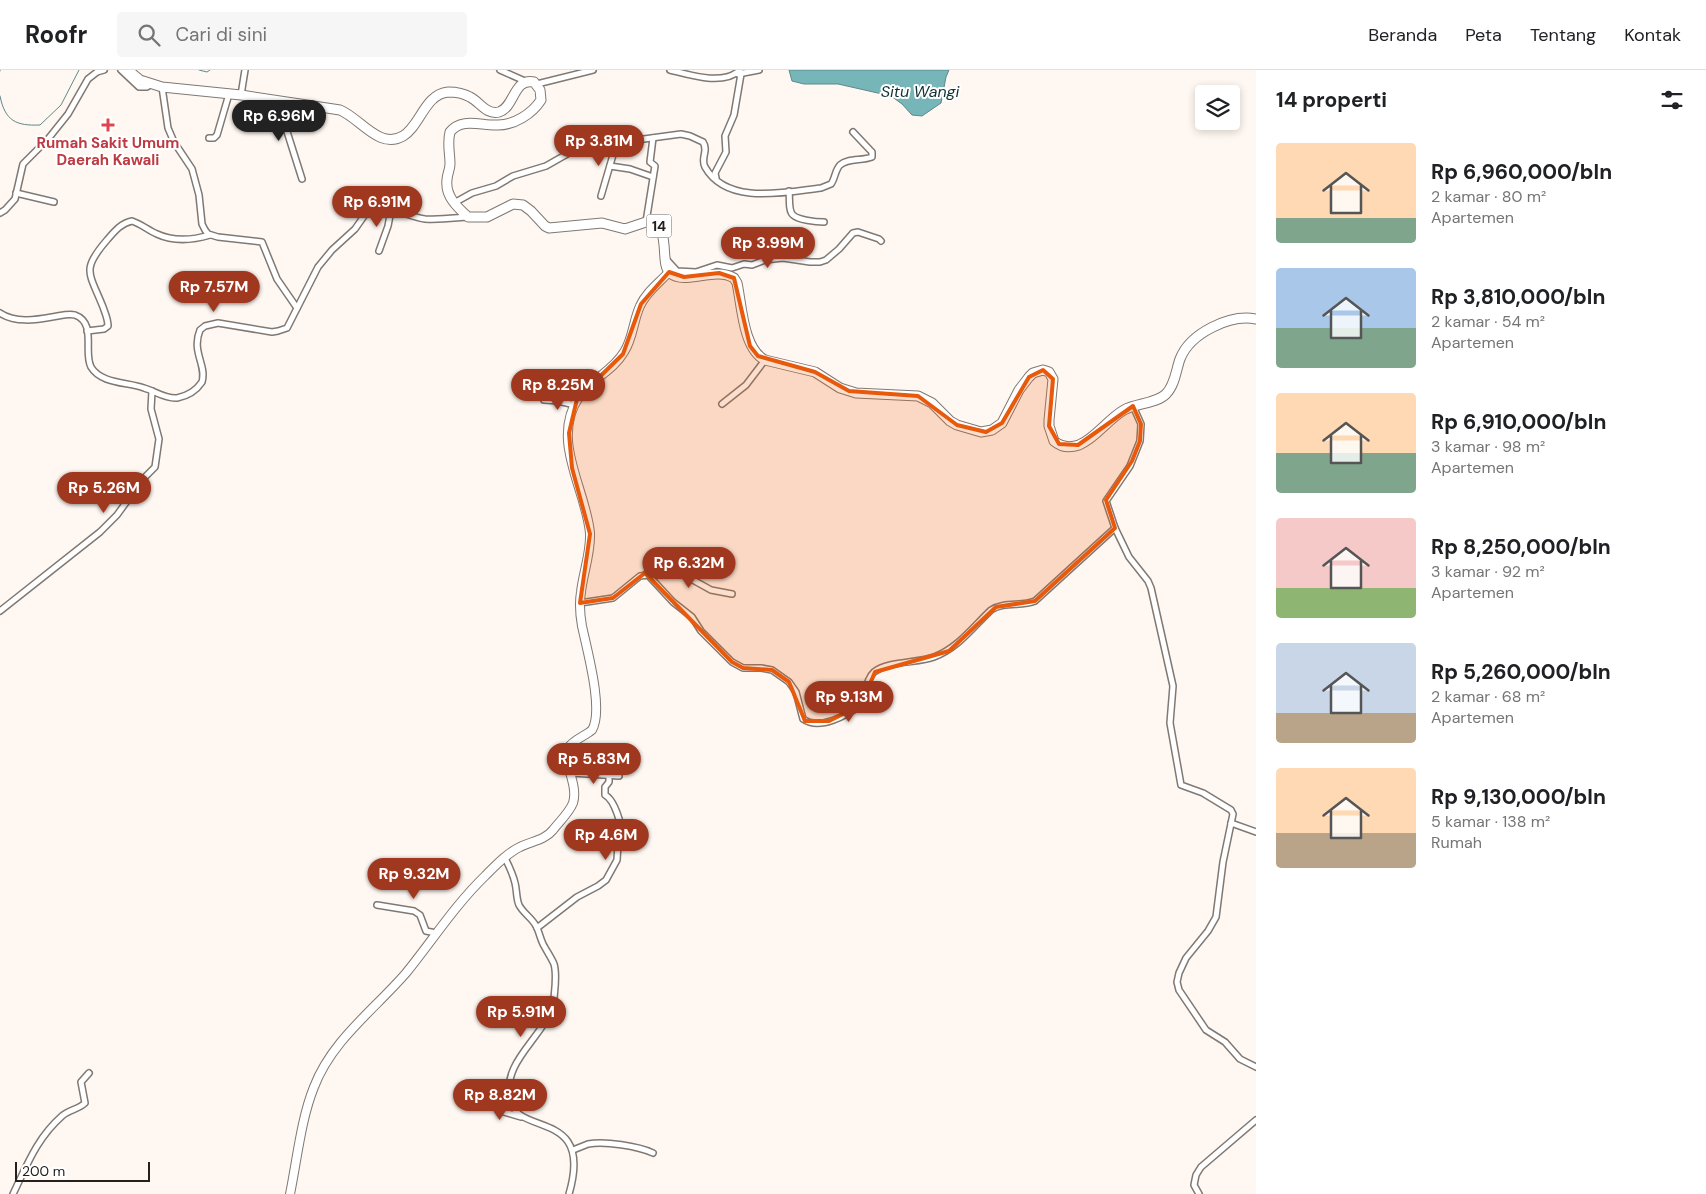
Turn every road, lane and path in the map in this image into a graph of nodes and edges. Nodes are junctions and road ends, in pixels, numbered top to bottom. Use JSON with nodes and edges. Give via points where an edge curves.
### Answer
{"nodes":[{"id":1,"x":104,"y":70,"type":"edge"},
{"id":2,"x":121,"y":70,"type":"edge"},
{"id":3,"x":128,"y":70,"type":"edge"},
{"id":4,"x":139,"y":70,"type":"edge"},
{"id":5,"x":245,"y":70,"type":"edge"},
{"id":6,"x":500,"y":70,"type":"edge"},
{"id":7,"x":594,"y":70,"type":"edge"},
{"id":8,"x":670,"y":70,"type":"edge"},
{"id":9,"x":760,"y":70,"type":"edge"},
{"id":10,"x":739,"y":73,"type":"edge"},
{"id":11,"x":140,"y":80,"type":"junction"},
{"id":12,"x":528,"y":82,"type":"junction"},
{"id":13,"x":537,"y":84,"type":"junction"},
{"id":14,"x":150,"y":85,"type":"junction"},
{"id":15,"x":162,"y":87,"type":"junction"},
{"id":16,"x":229,"y":94,"type":"junction"},
{"id":17,"x":241,"y":95,"type":"junction"},
{"id":18,"x":277,"y":100,"type":"junction"},
{"id":19,"x":853,"y":132,"type":"dead end"},
{"id":20,"x":209,"y":138,"type":"dead end"},
{"id":21,"x":653,"y":138,"type":"junction"},
{"id":22,"x":613,"y":139,"type":"junction"},
{"id":23,"x":610,"y":166,"type":"junction"},
{"id":24,"x":653,"y":178,"type":"junction"},
{"id":25,"x":716,"y":178,"type":"junction"},
{"id":26,"x":302,"y":179,"type":"dead end"},
{"id":27,"x":789,"y":191,"type":"junction"},
{"id":28,"x":16,"y":193,"type":"junction"},
{"id":29,"x":601,"y":196,"type":"dead end"},
{"id":30,"x":54,"y":202,"type":"dead end"},
{"id":31,"x":454,"y":203,"type":"junction"},
{"id":32,"x":391,"y":210,"type":"junction"},
{"id":33,"x":0,"y":213,"type":"edge"},
{"id":34,"x":468,"y":217,"type":"junction"},
{"id":35,"x":646,"y":222,"type":"junction"},
{"id":36,"x":824,"y":222,"type":"dead end"},
{"id":37,"x":210,"y":235,"type":"junction"},
{"id":38,"x":881,"y":241,"type":"dead end"},
{"id":39,"x":379,"y":251,"type":"dead end"},
{"id":40,"x":666,"y":259,"type":"junction"},
{"id":41,"x":669,"y":272,"type":"junction"},
{"id":42,"x":297,"y":308,"type":"junction"},
{"id":43,"x":0,"y":314,"type":"edge"},
{"id":44,"x":1256,"y":319,"type":"edge"},
{"id":45,"x":87,"y":331,"type":"junction"},
{"id":46,"x":765,"y":360,"type":"junction"},
{"id":47,"x":152,"y":391,"type":"junction"},
{"id":48,"x":544,"y":400,"type":"dead end"},
{"id":49,"x":574,"y":404,"type":"junction"},
{"id":50,"x":722,"y":404,"type":"dead end"},
{"id":51,"x":1133,"y":406,"type":"junction"},
{"id":52,"x":1115,"y":528,"type":"junction"},
{"id":53,"x":646,"y":574,"type":"junction"},
{"id":54,"x":732,"y":594,"type":"dead end"},
{"id":55,"x":580,"y":603,"type":"junction"},
{"id":56,"x":0,"y":611,"type":"edge"},
{"id":57,"x":571,"y":773,"type":"junction"},
{"id":58,"x":609,"y":776,"type":"junction"},
{"id":59,"x":619,"y":776,"type":"dead end"},
{"id":60,"x":1231,"y":823,"type":"junction"},
{"id":61,"x":1256,"y":832,"type":"edge"},
{"id":62,"x":505,"y":858,"type":"junction"},
{"id":63,"x":377,"y":905,"type":"dead end"},
{"id":64,"x":537,"y":928,"type":"junction"},
{"id":65,"x":436,"y":934,"type":"junction"},
{"id":66,"x":1256,"y":1067,"type":"edge"},
{"id":67,"x":89,"y":1073,"type":"dead end"},
{"id":68,"x":485,"y":1101,"type":"dead end"},
{"id":69,"x":524,"y":1118,"type":"junction"},
{"id":70,"x":1256,"y":1120,"type":"edge"},
{"id":71,"x":573,"y":1150,"type":"junction"},
{"id":72,"x":653,"y":1154,"type":"dead end"},
{"id":73,"x":13,"y":1194,"type":"edge"},
{"id":74,"x":290,"y":1194,"type":"edge"},
{"id":75,"x":569,"y":1194,"type":"edge"},
{"id":76,"x":1199,"y":1194,"type":"edge"}],
"edges":[{"from":1,"to":28,"type":"street","via":[[88,79],[58,127],[23,164]]},
{"from":2,"to":14,"type":"street","via":[[139,87]]},
{"from":3,"to":11,"type":"highway"},
{"from":4,"to":11,"type":"highway"},
{"from":5,"to":17,"type":"street"},
{"from":6,"to":12,"type":"street"},
{"from":7,"to":13,"type":"street"},
{"from":8,"to":10,"type":"street","via":[[708,79]]},
{"from":9,"to":10,"type":"street"},
{"from":10,"to":25,"type":"street","via":[[734,114],[725,136],[726,152],[715,173]]},
{"from":11,"to":14,"type":"highway"},
{"from":12,"to":13,"type":"highway"},
{"from":12,"to":18,"type":"highway","via":[[520,86],[507,107],[498,112],[487,110],[470,96],[446,92],[428,104],[409,131],[391,140],[376,136],[340,110]]},
{"from":13,"to":31,"type":"highway","via":[[541,100],[523,116],[503,125],[461,124],[450,132],[447,189]]},
{"from":14,"to":15,"type":"highway"},
{"from":15,"to":16,"type":"highway"},
{"from":15,"to":37,"type":"street","via":[[168,128],[192,169],[202,224]]},
{"from":16,"to":17,"type":"highway"},
{"from":16,"to":20,"type":"street","via":[[217,135]]},
{"from":17,"to":18,"type":"highway"},
{"from":18,"to":26,"type":"street"},
{"from":19,"to":27,"type":"street","via":[[872,152],[872,157],[841,164],[833,182],[826,187]]},
{"from":21,"to":22,"type":"street"},
{"from":21,"to":24,"type":"street","via":[[650,161],[655,166]]},
{"from":21,"to":25,"type":"street","via":[[681,134],[703,142],[706,148],[703,162]]},
{"from":22,"to":23,"type":"street"},
{"from":22,"to":31,"type":"street","via":[[583,145],[546,166],[513,176]]},
{"from":23,"to":24,"type":"street"},
{"from":23,"to":29,"type":"street"},
{"from":24,"to":35,"type":"street"},
{"from":25,"to":27,"type":"street","via":[[748,194]]},
{"from":27,"to":36,"type":"street","via":[[792,214],[813,222]]},
{"from":28,"to":30,"type":"street"},
{"from":28,"to":33,"type":"street","via":[[12,203]]},
{"from":31,"to":34,"type":"highway"},
{"from":32,"to":34,"type":"street","via":[[435,220]]},
{"from":32,"to":39,"type":"street"},
{"from":32,"to":42,"type":"street","via":[[368,209],[355,229],[318,267]]},
{"from":34,"to":35,"type":"highway","number":"14","via":[[487,217],[517,204],[527,207],[549,228],[602,223],[625,229]]},
{"from":35,"to":40,"type":"highway","number":"14","via":[[655,222],[661,229]]},
{"from":37,"to":42,"type":"street","via":[[262,242],[277,279]]},
{"from":37,"to":45,"type":"street","via":[[180,240],[156,234],[132,222],[120,227],[90,265],[108,326]]},
{"from":38,"to":40,"type":"street","via":[[855,232],[824,261],[777,258],[752,266],[715,265],[694,272],[677,271]]},
{"from":40,"to":41,"type":"highway","number":"14"},
{"from":41,"to":46,"type":"highway","via":[[684,277],[719,273],[734,278],[750,346]]},
{"from":41,"to":49,"type":"main road","via":[[646,294],[623,354]]},
{"from":42,"to":47,"type":"street","via":[[287,328],[278,331],[218,323],[205,326],[197,340],[197,354],[204,377],[199,387],[175,398]]},
{"from":43,"to":45,"type":"street","via":[[26,320],[73,314],[83,321]]},
{"from":44,"to":51,"type":"highway","via":[[1220,324],[1202,332],[1180,357],[1166,394]]},
{"from":45,"to":47,"type":"street","via":[[93,370],[108,380]]},
{"from":46,"to":50,"type":"street","via":[[746,384]]},
{"from":46,"to":51,"type":"highway","via":[[815,372],[840,388],[856,393],[918,396],[932,403],[957,425],[981,432],[1002,423],[1029,377],[1043,370],[1049,372],[1053,379],[1051,431],[1054,441],[1064,446],[1078,446]]},
{"from":47,"to":56,"type":"street","via":[[151,409],[159,438],[154,467],[100,532]]},
{"from":48,"to":49,"type":"street"},
{"from":49,"to":55,"type":"main road","via":[[569,446],[590,534]]},
{"from":51,"to":52,"type":"street","via":[[1140,424],[1140,441],[1130,466],[1106,501]]},
{"from":52,"to":53,"type":"street","via":[[1035,601],[996,607],[949,650],[929,659],[874,672],[861,704],[824,722],[812,723],[803,719],[794,688],[772,670],[743,668],[732,662],[692,617]]},
{"from":52,"to":60,"type":"street","via":[[1133,564],[1152,588],[1173,686],[1170,723],[1181,785],[1203,793],[1231,810]]},
{"from":53,"to":54,"type":"street","via":[[684,575],[711,590]]},
{"from":53,"to":55,"type":"street","via":[[613,598]]},
{"from":55,"to":57,"type":"main road","via":[[597,713],[592,730],[567,749]]},
{"from":57,"to":58,"type":"street"},
{"from":57,"to":62,"type":"main road","via":[[574,796],[569,810],[548,835],[520,847]]},
{"from":58,"to":59,"type":"street"},
{"from":58,"to":64,"type":"street","via":[[605,796],[610,799],[623,836],[618,844],[615,864],[603,882],[574,899]]},
{"from":60,"to":61,"type":"street"},
{"from":60,"to":66,"type":"street","via":[[1216,917],[1184,962],[1178,985],[1206,1030],[1225,1042],[1240,1059]]},
{"from":62,"to":64,"type":"street","via":[[514,878],[520,906]]},
{"from":62,"to":65,"type":"main road","via":[[484,877]]},
{"from":63,"to":65,"type":"street","via":[[414,910],[426,931]]},
{"from":64,"to":69,"type":"street","via":[[554,966],[555,990],[551,1011],[516,1063],[510,1079],[512,1108]]},
{"from":65,"to":74,"type":"main road","via":[[387,995],[340,1042],[320,1072],[308,1105]]},
{"from":67,"to":73,"type":"street","via":[[81,1082],[85,1103],[63,1115],[44,1134]]},
{"from":68,"to":69,"type":"street"},
{"from":69,"to":71,"type":"street","via":[[555,1129]]},
{"from":70,"to":76,"type":"street","via":[[1198,1170],[1194,1185]]},
{"from":71,"to":72,"type":"street","via":[[596,1144],[630,1146]]},
{"from":71,"to":75,"type":"street"}]}
